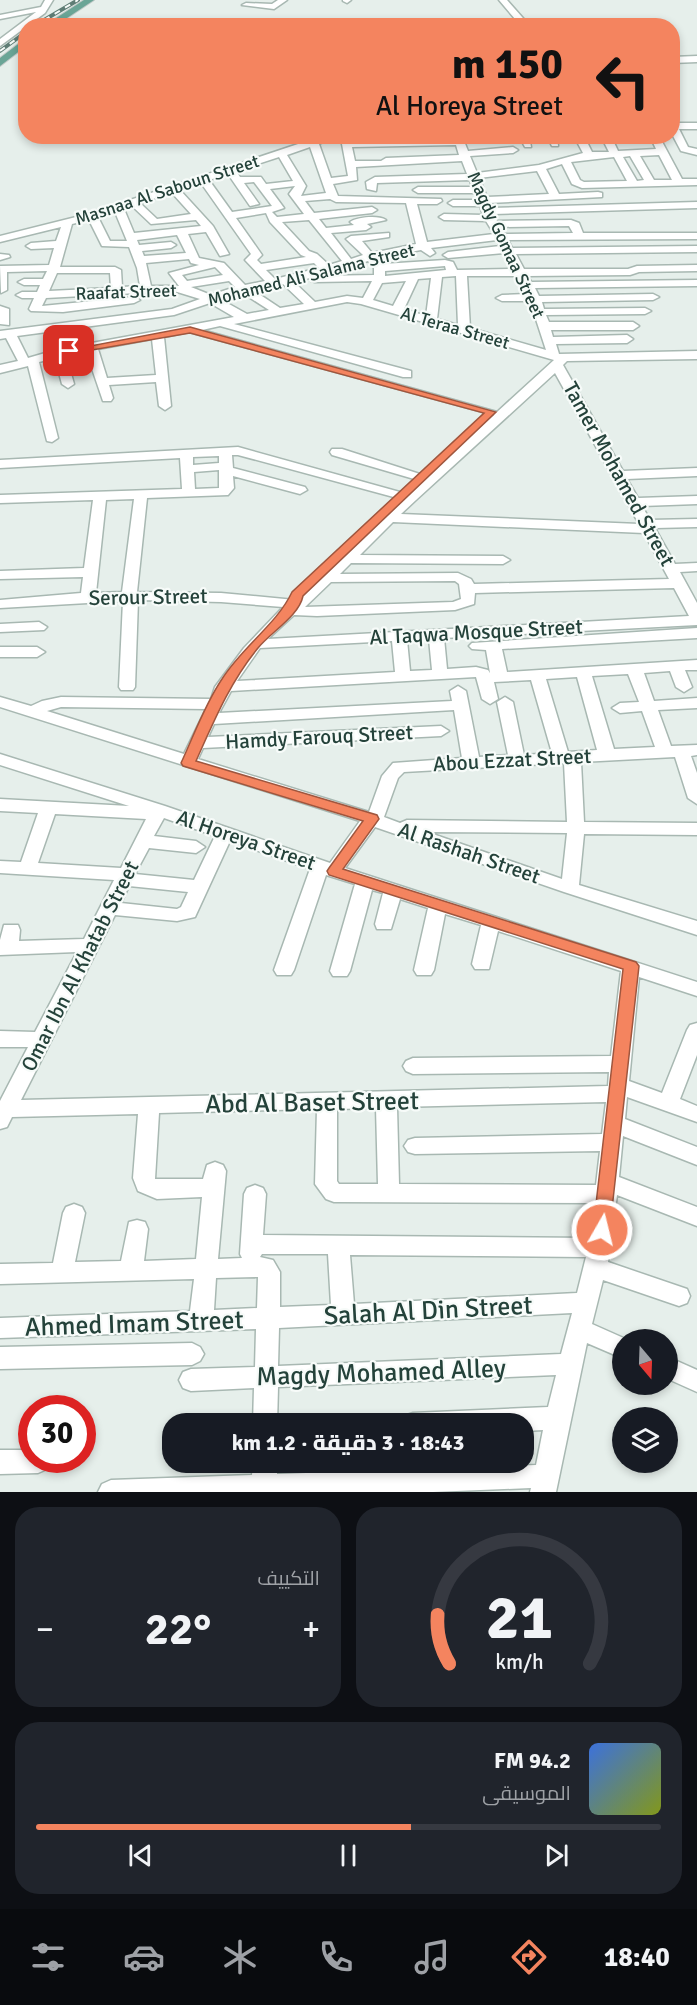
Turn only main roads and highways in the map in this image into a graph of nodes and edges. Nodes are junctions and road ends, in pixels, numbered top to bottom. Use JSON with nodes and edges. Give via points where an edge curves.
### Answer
{"nodes":[{"id":1,"x":90,"y":0,"type":"edge"},
{"id":2,"x":101,"y":0,"type":"edge"},
{"id":3,"x":61,"y":18,"type":"edge"},
{"id":4,"x":73,"y":18,"type":"edge"},
{"id":5,"x":18,"y":49,"type":"edge"},
{"id":6,"x":0,"y":63,"type":"edge"}],
"edges":[{"from":1,"to":3,"type":"main road"},
{"from":2,"to":4,"type":"main road"},
{"from":5,"to":6,"type":"main road"}]}
